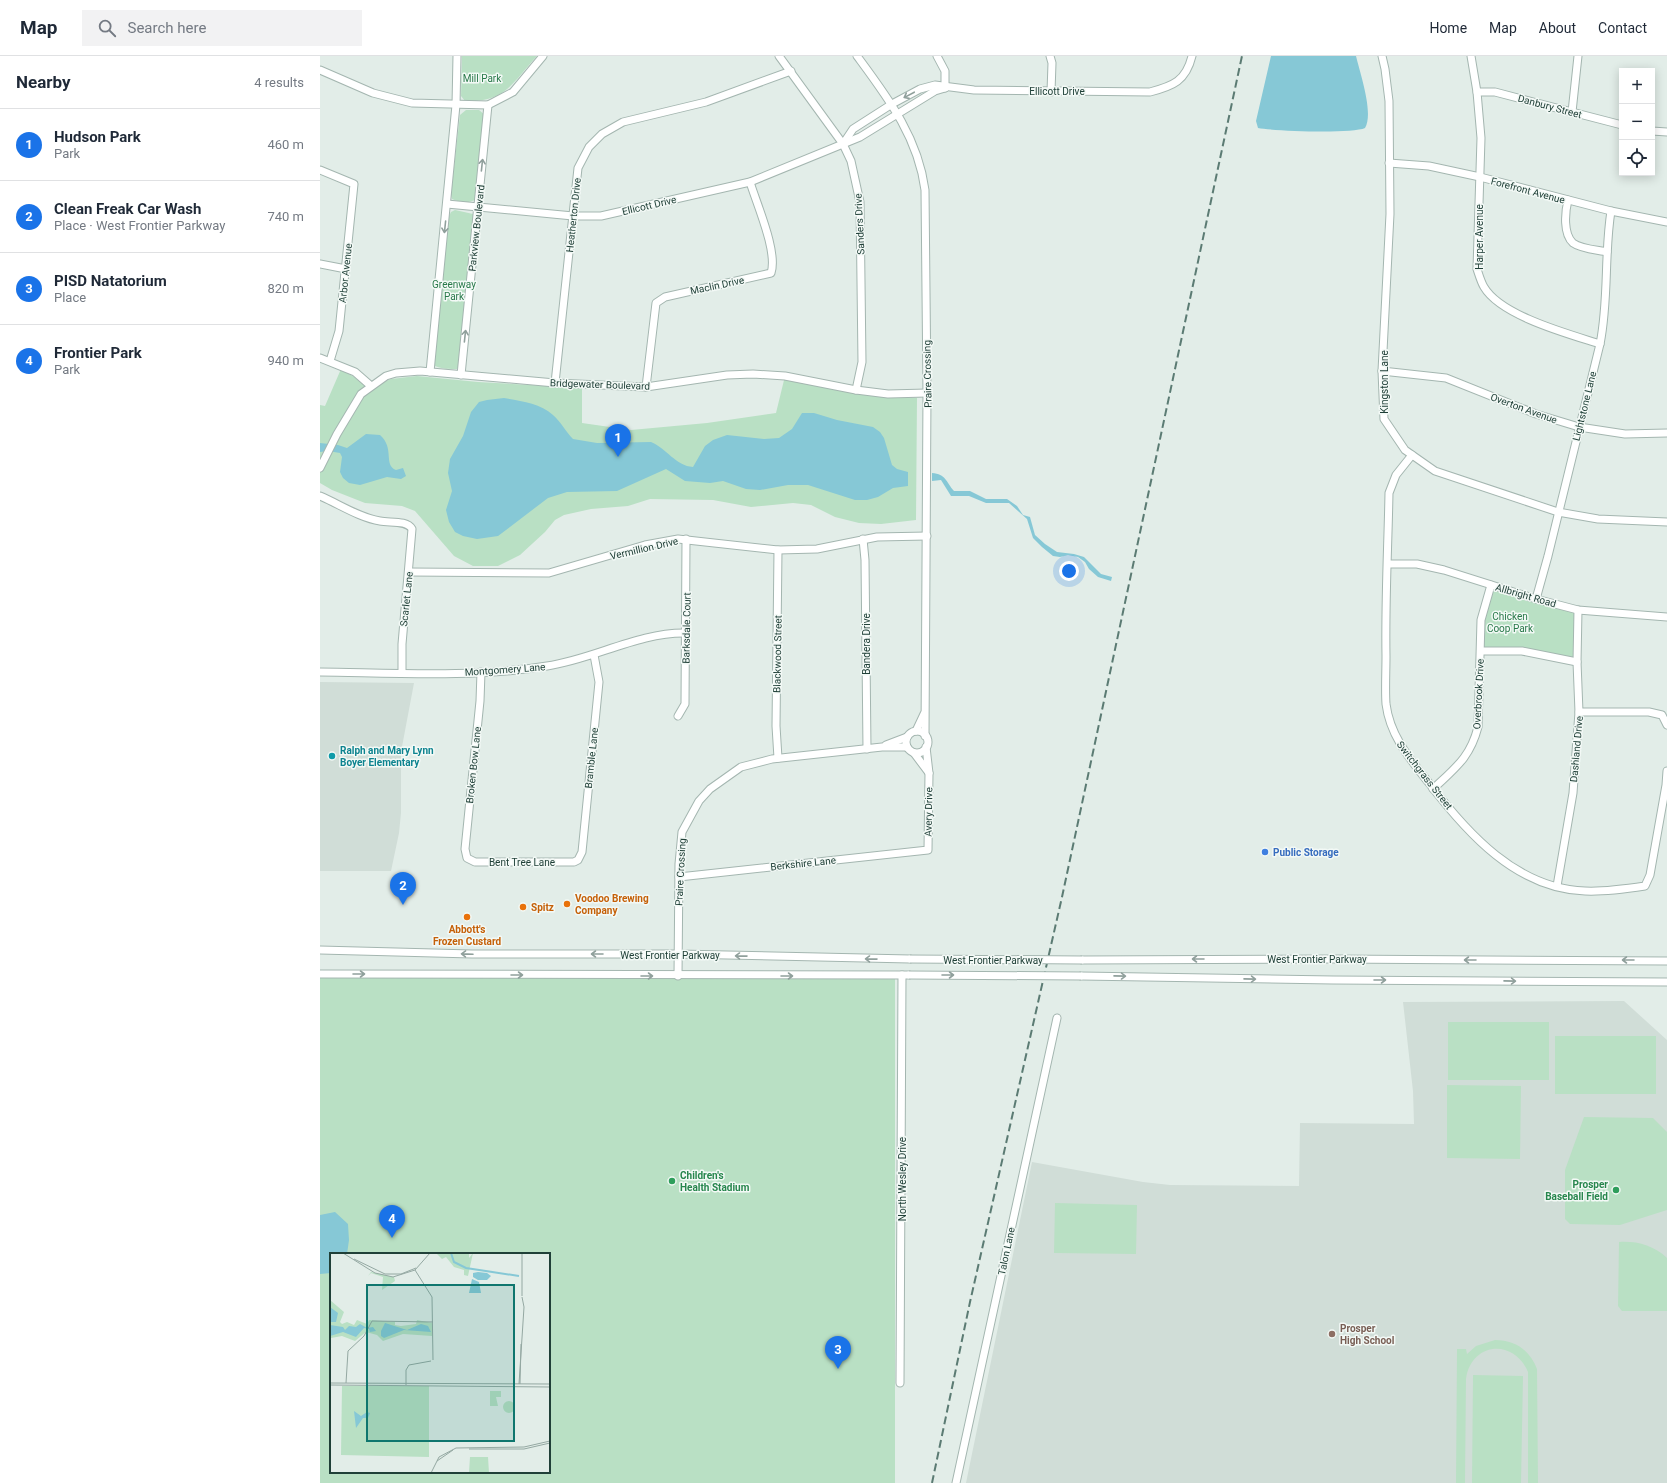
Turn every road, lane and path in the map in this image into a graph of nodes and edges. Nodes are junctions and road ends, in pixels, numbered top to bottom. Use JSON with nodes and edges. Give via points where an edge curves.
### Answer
{"nodes":[{"id":1,"x":457,"y":56,"type":"edge"},
{"id":2,"x":543,"y":56,"type":"edge"},
{"id":3,"x":780,"y":56,"type":"edge"},
{"id":4,"x":857,"y":56,"type":"edge"},
{"id":5,"x":938,"y":56,"type":"edge"},
{"id":6,"x":1050,"y":56,"type":"edge"},
{"id":7,"x":1192,"y":56,"type":"edge"},
{"id":8,"x":1382,"y":56,"type":"edge"},
{"id":9,"x":1471,"y":56,"type":"edge"},
{"id":10,"x":1578,"y":56,"type":"edge"},
{"id":11,"x":320,"y":70,"type":"edge"},
{"id":12,"x":791,"y":71,"type":"junction"},
{"id":13,"x":945,"y":88,"type":"junction"},
{"id":14,"x":1051,"y":92,"type":"junction"},
{"id":15,"x":1477,"y":92,"type":"junction"},
{"id":16,"x":892,"y":104,"type":"junction"},
{"id":17,"x":456,"y":105,"type":"junction"},
{"id":18,"x":488,"y":105,"type":"junction"},
{"id":19,"x":1572,"y":112,"type":"junction"},
{"id":20,"x":898,"y":114,"type":"junction"},
{"id":21,"x":1619,"y":124,"type":"edge"},
{"id":22,"x":1655,"y":131,"type":"edge"},
{"id":23,"x":1667,"y":132,"type":"edge"},
{"id":24,"x":843,"y":144,"type":"junction"},
{"id":25,"x":1389,"y":163,"type":"junction"},
{"id":26,"x":320,"y":170,"type":"edge"},
{"id":27,"x":1480,"y":177,"type":"junction"},
{"id":28,"x":750,"y":182,"type":"junction"},
{"id":29,"x":1568,"y":200,"type":"junction"},
{"id":30,"x":447,"y":204,"type":"junction"},
{"id":31,"x":478,"y":207,"type":"junction"},
{"id":32,"x":1611,"y":211,"type":"junction"},
{"id":33,"x":573,"y":216,"type":"junction"},
{"id":34,"x":1667,"y":222,"type":"edge"},
{"id":35,"x":1607,"y":252,"type":"junction"},
{"id":36,"x":320,"y":264,"type":"edge"},
{"id":37,"x":346,"y":269,"type":"junction"},
{"id":38,"x":1600,"y":344,"type":"junction"},
{"id":39,"x":320,"y":358,"type":"edge"},
{"id":40,"x":330,"y":361,"type":"junction"},
{"id":41,"x":1382,"y":371,"type":"junction"},
{"id":42,"x":430,"y":372,"type":"junction"},
{"id":43,"x":461,"y":375,"type":"junction"},
{"id":44,"x":555,"y":383,"type":"junction"},
{"id":45,"x":371,"y":386,"type":"junction"},
{"id":46,"x":646,"y":387,"type":"junction"},
{"id":47,"x":856,"y":390,"type":"junction"},
{"id":48,"x":927,"y":393,"type":"junction"},
{"id":49,"x":1579,"y":427,"type":"junction"},
{"id":50,"x":1667,"y":433,"type":"edge"},
{"id":51,"x":1412,"y":455,"type":"junction"},
{"id":52,"x":320,"y":468,"type":"edge"},
{"id":53,"x":320,"y":496,"type":"edge"},
{"id":54,"x":1558,"y":512,"type":"junction"},
{"id":55,"x":1667,"y":522,"type":"edge"},
{"id":56,"x":927,"y":536,"type":"junction"},
{"id":57,"x":686,"y":538,"type":"junction"},
{"id":58,"x":863,"y":539,"type":"junction"},
{"id":59,"x":778,"y":550,"type":"junction"},
{"id":60,"x":1388,"y":564,"type":"junction"},
{"id":61,"x":409,"y":572,"type":"junction"},
{"id":62,"x":1490,"y":585,"type":"junction"},
{"id":63,"x":1536,"y":599,"type":"junction"},
{"id":64,"x":1578,"y":610,"type":"junction"},
{"id":65,"x":1667,"y":617,"type":"edge"},
{"id":66,"x":686,"y":633,"type":"junction"},
{"id":67,"x":1481,"y":651,"type":"junction"},
{"id":68,"x":594,"y":655,"type":"junction"},
{"id":69,"x":1578,"y":662,"type":"junction"},
{"id":70,"x":320,"y":672,"type":"edge"},
{"id":71,"x":402,"y":672,"type":"junction"},
{"id":72,"x":480,"y":672,"type":"junction"},
{"id":73,"x":925,"y":710,"type":"junction"},
{"id":74,"x":1579,"y":712,"type":"junction"},
{"id":75,"x":678,"y":716,"type":"dead end"},
{"id":76,"x":1667,"y":725,"type":"edge"},
{"id":77,"x":916,"y":731,"type":"junction"},
{"id":78,"x":926,"y":736,"type":"junction"},
{"id":79,"x":907,"y":737,"type":"junction"},
{"id":80,"x":882,"y":747,"type":"junction"},
{"id":81,"x":907,"y":747,"type":"junction"},
{"id":82,"x":926,"y":747,"type":"junction"},
{"id":83,"x":867,"y":749,"type":"junction"},
{"id":84,"x":914,"y":752,"type":"junction"},
{"id":85,"x":778,"y":758,"type":"junction"},
{"id":86,"x":1667,"y":771,"type":"edge"},
{"id":87,"x":929,"y":773,"type":"junction"},
{"id":88,"x":1667,"y":786,"type":"edge"},
{"id":89,"x":1433,"y":789,"type":"junction"},
{"id":90,"x":928,"y":850,"type":"joint"},
{"id":91,"x":467,"y":858,"type":"joint"},
{"id":92,"x":578,"y":860,"type":"joint"},
{"id":93,"x":679,"y":877,"type":"junction"},
{"id":94,"x":1557,"y":886,"type":"junction"},
{"id":95,"x":320,"y":950,"type":"edge"},
{"id":96,"x":678,"y":954,"type":"junction"},
{"id":97,"x":1667,"y":961,"type":"edge"},
{"id":98,"x":320,"y":974,"type":"edge"},
{"id":99,"x":906,"y":975,"type":"junction"},
{"id":100,"x":678,"y":976,"type":"junction"},
{"id":101,"x":1667,"y":982,"type":"edge"},
{"id":102,"x":1057,"y":1018,"type":"dead end"},
{"id":103,"x":900,"y":1383,"type":"dead end"},
{"id":104,"x":956,"y":1483,"type":"edge"}],
"edges":[{"from":1,"to":17,"type":"street"},
{"from":2,"to":18,"type":"street","via":[[513,92]]},
{"from":3,"to":12,"type":"street","name":"Sanders Drive"},
{"from":4,"to":16,"type":"street","name":"Praire Crossing"},
{"from":5,"to":13,"type":"street","via":[[945,71]]},
{"from":6,"to":14,"type":"street"},
{"from":7,"to":14,"type":"street","name":"Ellicott Drive","via":[[1189,68],[1179,80],[1168,87],[1150,92]]},
{"from":8,"to":25,"type":"street","name":"Kingston Lane","via":[[1389,101]]},
{"from":9,"to":15,"type":"street","name":"Harper Avenue"},
{"from":10,"to":19,"type":"street"},
{"from":11,"to":17,"type":"street","via":[[373,94],[412,103]]},
{"from":12,"to":24,"type":"street","name":"Sanders Drive"},
{"from":12,"to":33,"type":"street","name":"Heatherton Drive","via":[[706,102],[623,122],[602,134],[589,148],[578,168]]},
{"from":13,"to":14,"type":"street","name":"Ellicott Drive"},
{"from":13,"to":16,"type":"street","name":"Ellicott Drive","one_way":true,"via":[[935,85],[920,89]]},
{"from":13,"to":20,"type":"street","name":"Ellicott Drive","via":[[935,91]]},
{"from":15,"to":19,"type":"street","name":"Danbury Street","via":[[1495,92]]},
{"from":15,"to":27,"type":"street","name":"Harper Avenue","via":[[1481,138]]},
{"from":16,"to":20,"type":"street","name":"Praire Crossing"},
{"from":16,"to":24,"type":"street","name":"Ellicott Drive","via":[[853,129]]},
{"from":17,"to":18,"type":"street"},
{"from":17,"to":30,"type":"street"},
{"from":31,"to":18,"type":"street","name":"Parkview Boulevard","one_way":true},
{"from":19,"to":21,"type":"street","name":"Danbury Street"},
{"from":20,"to":24,"type":"street","name":"Ellicott Drive"},
{"from":20,"to":48,"type":"street","name":"Praire Crossing","via":[[922,167],[925,190]]},
{"from":22,"to":23,"type":"street"},
{"from":24,"to":28,"type":"street","name":"Ellicott Drive"},
{"from":24,"to":47,"type":"street","name":"Sanders Drive","via":[[860,202],[862,362]]},
{"from":25,"to":27,"type":"street","name":"Forefront Avenue","via":[[1429,166]]},
{"from":25,"to":41,"type":"street","name":"Kingston Lane","via":[[1390,214]]},
{"from":26,"to":37,"type":"street","name":"Arbor Avenue","via":[[354,184]]},
{"from":27,"to":29,"type":"street","name":"Forefront Avenue"},
{"from":27,"to":38,"type":"street","name":"Harper Avenue","via":[[1477,270],[1484,287],[1500,303],[1525,317]]},
{"from":28,"to":33,"type":"street","name":"Ellicott Drive","via":[[601,216]]},
{"from":28,"to":46,"type":"street","name":"Maclin Drive","via":[[772,250],[771,273],[665,296],[656,303]]},
{"from":29,"to":32,"type":"street","name":"Forefront Avenue"},
{"from":29,"to":35,"type":"street","via":[[1565,212],[1569,238],[1575,244]]},
{"from":30,"to":31,"type":"street","name":"Ellicott Drive"},
{"from":30,"to":42,"type":"street","one_way":true},
{"from":31,"to":33,"type":"street","name":"Ellicott Drive"},
{"from":43,"to":31,"type":"street","name":"Parkview Boulevard","one_way":true},
{"from":32,"to":34,"type":"street","name":"Forefront Avenue"},
{"from":32,"to":35,"type":"street","name":"Lightstone Lane"},
{"from":33,"to":44,"type":"street","name":"Heatherton Drive"},
{"from":35,"to":38,"type":"street","name":"Lightstone Lane","via":[[1605,321]]},
{"from":36,"to":37,"type":"street"},
{"from":37,"to":40,"type":"street","name":"Arbor Avenue","via":[[339,331]]},
{"from":38,"to":49,"type":"street","name":"Lightstone Lane"},
{"from":39,"to":40,"type":"street"},
{"from":40,"to":45,"type":"street","via":[[355,372]]},
{"from":41,"to":49,"type":"street","name":"Overton Avenue","via":[[1446,378],[1536,414]]},
{"from":41,"to":51,"type":"street","name":"Kingston Lane","via":[[1384,419],[1405,450]]},
{"from":42,"to":43,"type":"street","name":"Bridgewater Boulevard"},
{"from":42,"to":45,"type":"street","name":"Bridgewater Boulevard","via":[[396,373]]},
{"from":43,"to":44,"type":"street","name":"Bridgewater Boulevard"},
{"from":44,"to":46,"type":"street","name":"Bridgewater Boulevard"},
{"from":45,"to":52,"type":"street","name":"Bridgewater Boulevard","via":[[361,394]]},
{"from":46,"to":47,"type":"street","name":"Bridgewater Boulevard","via":[[726,375],[754,374],[785,376]]},
{"from":47,"to":48,"type":"street","name":"Bridgewater Boulevard","via":[[888,394]]},
{"from":48,"to":56,"type":"street","name":"Praire Crossing"},
{"from":49,"to":50,"type":"street","name":"Overton Avenue","via":[[1625,434]]},
{"from":49,"to":54,"type":"street","name":"Lightstone Lane"},
{"from":51,"to":54,"type":"street","name":"Kingston Lane","via":[[1435,471]]},
{"from":51,"to":60,"type":"street","name":"Switchgrass Street","via":[[1396,475],[1389,493]]},
{"from":53,"to":61,"type":"street","name":"Scarlet Lane","via":[[367,518],[411,526],[413,534]]},
{"from":54,"to":55,"type":"street","name":"Kingston Lane","via":[[1598,519]]},
{"from":54,"to":63,"type":"street","name":"Lightstone Lane"},
{"from":56,"to":58,"type":"street","name":"Vermillion Drive"},
{"from":56,"to":73,"type":"street","name":"Praire Crossing"},
{"from":57,"to":59,"type":"street","name":"Vermillion Drive","via":[[738,547]]},
{"from":57,"to":61,"type":"street","name":"Vermillion Drive","via":[[645,545],[549,573]]},
{"from":57,"to":66,"type":"street","name":"Barksdale Court"},
{"from":58,"to":59,"type":"street","name":"Vermillion Drive","via":[[817,549]]},
{"from":58,"to":83,"type":"street","name":"Bandera Drive","via":[[866,560]]},
{"from":59,"to":85,"type":"street","name":"Blackwood Street"},
{"from":60,"to":62,"type":"street","name":"Allbright Road","via":[[1417,564]]},
{"from":60,"to":89,"type":"street","name":"Switchgrass Street","via":[[1385,630],[1386,705],[1399,744]]},
{"from":61,"to":71,"type":"street","name":"Scarlet Lane"},
{"from":62,"to":63,"type":"street","name":"Allbright Road"},
{"from":62,"to":67,"type":"street","name":"Overbrook Drive","via":[[1481,620]]},
{"from":63,"to":64,"type":"street","name":"Allbright Road"},
{"from":64,"to":65,"type":"street","name":"Allbright Road"},
{"from":64,"to":69,"type":"street","name":"Dashland Drive"},
{"from":66,"to":68,"type":"street","name":"Montgomery Lane","via":[[657,635]]},
{"from":66,"to":75,"type":"street","name":"Barksdale Court","via":[[685,704]]},
{"from":67,"to":69,"type":"street","via":[[1522,650]]},
{"from":67,"to":89,"type":"street","name":"Overbrook Drive","via":[[1478,727],[1474,742],[1464,759]]},
{"from":68,"to":72,"type":"street","name":"Montgomery Lane","via":[[543,667]]},
{"from":68,"to":92,"type":"street","name":"Bramble Lane","via":[[599,682],[582,852]]},
{"from":69,"to":74,"type":"street","name":"Dashland Drive"},
{"from":70,"to":71,"type":"street","name":"Montgomery Lane"},
{"from":71,"to":72,"type":"street","name":"Montgomery Lane"},
{"from":72,"to":91,"type":"street","name":"Broken Bow Lane","via":[[480,701],[465,849]]},
{"from":73,"to":77,"type":"street","name":"Praire Crossing"},
{"from":73,"to":78,"type":"street","name":"Praire Crossing"},
{"from":74,"to":76,"type":"street","via":[[1649,712],[1662,714]]},
{"from":74,"to":94,"type":"street","name":"Dashland Drive","via":[[1573,793]]},
{"from":77,"to":78,"type":"street"},
{"from":77,"to":79,"type":"street"},
{"from":78,"to":82,"type":"street"},
{"from":79,"to":80,"type":"street","name":"Praire Crossing"},
{"from":79,"to":81,"type":"street"},
{"from":80,"to":81,"type":"street","name":"Praire Crossing"},
{"from":80,"to":83,"type":"street","name":"Praire Crossing"},
{"from":81,"to":84,"type":"street"},
{"from":82,"to":84,"type":"street","via":[[921,752]]},
{"from":82,"to":87,"type":"street","name":"Avery Drive"},
{"from":83,"to":85,"type":"street","name":"Praire Crossing"},
{"from":84,"to":87,"type":"street","name":"Avery Drive"},
{"from":85,"to":93,"type":"street","name":"Praire Crossing","via":[[741,767],[718,782],[699,801],[682,832]]},
{"from":86,"to":88,"type":"street"},
{"from":87,"to":90,"type":"street","name":"Avery Drive"},
{"from":88,"to":94,"type":"street","name":"Switchgrass Street","via":[[1650,875],[1645,886],[1609,891],[1584,891]]},
{"from":89,"to":94,"type":"street","name":"Switchgrass Street","via":[[1492,854],[1525,875]]},
{"from":90,"to":93,"type":"street","name":"Berkshire Lane"},
{"from":91,"to":92,"type":"street","name":"Bent Tree Lane","via":[[475,862]]},
{"from":93,"to":96,"type":"street","name":"Praire Crossing"},
{"from":96,"to":95,"type":"street","name":"West Frontier Parkway","one_way":true,"via":[[472,954]]},
{"from":97,"to":96,"type":"street","name":"West Frontier Parkway","one_way":true,"bridge":true,"via":[[910,959]]},
{"from":96,"to":100,"type":"street","name":"Praire Crossing"},
{"from":98,"to":100,"type":"street","name":"West Frontier Parkway","one_way":true},
{"from":100,"to":99,"type":"street","name":"West Frontier Parkway","one_way":true},
{"from":99,"to":101,"type":"street","name":"West Frontier Parkway","one_way":true,"bridge":true},
{"from":99,"to":103,"type":"street","name":"North Wesley Drive"},
{"from":102,"to":104,"type":"street","name":"Talon Lane"}]}
